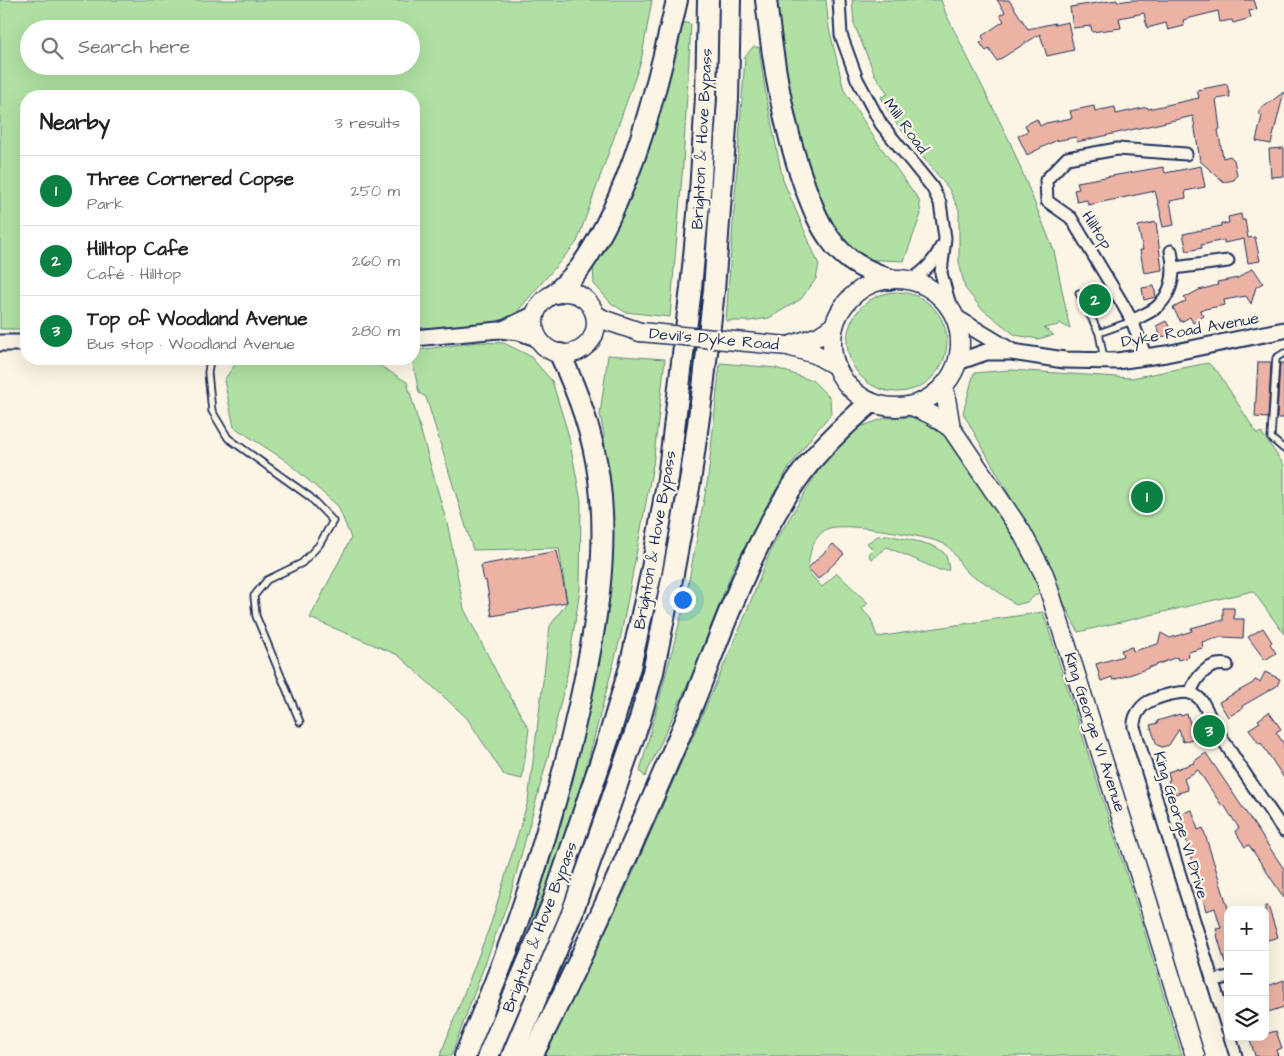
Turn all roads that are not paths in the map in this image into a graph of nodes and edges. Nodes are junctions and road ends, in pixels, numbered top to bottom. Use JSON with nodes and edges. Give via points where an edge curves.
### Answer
{"nodes":[{"id":1,"x":677,"y":0,"type":"edge"},
{"id":2,"x":708,"y":0,"type":"edge"},
{"id":3,"x":730,"y":0,"type":"edge"},
{"id":4,"x":766,"y":0,"type":"edge"},
{"id":5,"x":838,"y":0,"type":"edge"},
{"id":6,"x":1186,"y":154,"type":"dead end"},
{"id":7,"x":945,"y":238,"type":"junction"},
{"id":8,"x":1171,"y":252,"type":"dead end"},
{"id":9,"x":1228,"y":262,"type":"dead end"},
{"id":10,"x":1174,"y":268,"type":"junction"},
{"id":11,"x":889,"y":279,"type":"junction"},
{"id":12,"x":911,"y":280,"type":"junction"},
{"id":13,"x":556,"y":293,"type":"junction"},
{"id":14,"x":1079,"y":293,"type":"dead end"},
{"id":15,"x":953,"y":313,"type":"junction"},
{"id":16,"x":535,"y":314,"type":"junction"},
{"id":17,"x":596,"y":315,"type":"junction"},
{"id":18,"x":1132,"y":321,"type":"junction"},
{"id":19,"x":834,"y":326,"type":"junction"},
{"id":20,"x":499,"y":330,"type":"junction"},
{"id":21,"x":1284,"y":330,"type":"edge"},
{"id":22,"x":640,"y":332,"type":"junction"},
{"id":23,"x":1099,"y":333,"type":"junction"},
{"id":24,"x":420,"y":337,"type":"edge"},
{"id":25,"x":593,"y":337,"type":"junction"},
{"id":26,"x":538,"y":339,"type":"junction"},
{"id":27,"x":0,"y":343,"type":"edge"},
{"id":28,"x":20,"y":343,"type":"edge"},
{"id":29,"x":788,"y":346,"type":"junction"},
{"id":30,"x":1012,"y":352,"type":"junction"},
{"id":31,"x":1284,"y":353,"type":"edge"},
{"id":32,"x":560,"y":354,"type":"junction"},
{"id":33,"x":1146,"y":357,"type":"junction"},
{"id":34,"x":1104,"y":361,"type":"junction"},
{"id":35,"x":958,"y":362,"type":"junction"},
{"id":36,"x":835,"y":364,"type":"junction"},
{"id":37,"x":209,"y":365,"type":"edge"},
{"id":38,"x":944,"y":386,"type":"junction"},
{"id":39,"x":870,"y":403,"type":"junction"},
{"id":40,"x":912,"y":406,"type":"junction"},
{"id":41,"x":951,"y":428,"type":"junction"},
{"id":42,"x":1284,"y":450,"type":"edge"},
{"id":43,"x":1227,"y":665,"type":"dead end"},
{"id":44,"x":1190,"y":693,"type":"junction"},
{"id":45,"x":300,"y":722,"type":"dead end"},
{"id":46,"x":1284,"y":831,"type":"edge"},
{"id":47,"x":1224,"y":977,"type":"edge"},
{"id":48,"x":1212,"y":981,"type":"junction"},
{"id":49,"x":1224,"y":1018,"type":"edge"},
{"id":50,"x":1231,"y":1041,"type":"edge"},
{"id":51,"x":465,"y":1056,"type":"edge"},
{"id":52,"x":488,"y":1056,"type":"edge"},
{"id":53,"x":512,"y":1056,"type":"edge"},
{"id":54,"x":532,"y":1056,"type":"edge"},
{"id":55,"x":1194,"y":1056,"type":"edge"},
{"id":56,"x":1236,"y":1056,"type":"edge"}],
"edges":[{"from":1,"to":13,"type":"highway","via":[[664,58],[623,185],[594,246],[578,270]]},
{"from":2,"to":52,"type":"highway","name":"Brighton & Hove Bypass","via":[[706,97],[691,288],[668,478],[651,574],[630,667],[590,793],[552,905]]},
{"from":3,"to":53,"type":"highway","name":"Brighton & Hove Bypass","via":[[728,99],[714,290],[690,482],[672,579],[640,720],[572,913]]},
{"from":4,"to":11,"type":"highway","via":[[774,66],[785,115],[813,208],[830,240],[844,255],[863,269]]},
{"from":5,"to":7,"type":"street","name":"Mill Road","via":[[841,35],[857,79],[881,124],[932,187],[940,203]]},
{"from":6,"to":18,"type":"street","name":"Hilltop","via":[[1118,148],[1067,158],[1046,180],[1046,201],[1072,218]]},
{"from":7,"to":12,"type":"street","via":[[936,258]]},
{"from":7,"to":15,"type":"street","name":"Mill Road","via":[[941,273]]},
{"from":8,"to":10,"type":"street"},
{"from":9,"to":10,"type":"street"},
{"from":10,"to":18,"type":"street","via":[[1171,286],[1159,306]]},
{"from":11,"to":12,"type":"main road"},
{"from":11,"to":19,"type":"main road","via":[[870,284],[854,294],[841,309]]},
{"from":12,"to":15,"type":"main road","via":[[940,296]]},
{"from":13,"to":16,"type":"main road","via":[[543,301]]},
{"from":13,"to":17,"type":"main road","via":[[576,293],[585,298]]},
{"from":14,"to":23,"type":"lane"},
{"from":15,"to":30,"type":"street","name":"Dyke Road Avenue"},
{"from":15,"to":35,"type":"main road","via":[[960,331]]},
{"from":16,"to":20,"type":"street"},
{"from":16,"to":26,"type":"main road"},
{"from":17,"to":22,"type":"main road","name":"Devil's Dyke Road"},
{"from":17,"to":25,"type":"main road"},
{"from":18,"to":23,"type":"lane"},
{"from":18,"to":33,"type":"street","name":"Hilltop"},
{"from":19,"to":29,"type":"main road","name":"Devil's Dyke Road","via":[[819,336]]},
{"from":19,"to":36,"type":"main road","via":[[831,346]]},
{"from":20,"to":24,"type":"street"},
{"from":20,"to":26,"type":"street","via":[[519,332]]},
{"from":21,"to":33,"type":"street","name":"Dyke Road Avenue"},
{"from":22,"to":25,"type":"main road","name":"Devil's Dyke Road","via":[[606,333]]},
{"from":22,"to":29,"type":"main road","name":"Devil's Dyke Road","bridge":true},
{"from":23,"to":34,"type":"lane"},
{"from":25,"to":32,"type":"main road","via":[[579,351]]},
{"from":26,"to":32,"type":"main road"},
{"from":27,"to":28,"type":"street"},
{"from":29,"to":36,"type":"main road","name":"Devil's Dyke Road"},
{"from":30,"to":34,"type":"street","name":"Dyke Road Avenue","via":[[1064,360]]},
{"from":30,"to":35,"type":"street","name":"Dyke Road Avenue","via":[[986,352]]},
{"from":31,"to":42,"type":"lane","via":[[1276,358],[1272,438]]},
{"from":32,"to":51,"type":"highway","via":[[587,419],[600,480],[602,544],[592,646],[540,854],[516,926]]},
{"from":33,"to":34,"type":"street","name":"Dyke Road Avenue"},
{"from":35,"to":38,"type":"main road"},
{"from":36,"to":39,"type":"main road","via":[[849,387]]},
{"from":37,"to":45,"type":"lane","via":[[212,411],[228,438],[310,497],[333,521],[319,545],[302,563],[268,580],[254,596],[256,616]]},
{"from":38,"to":40,"type":"main road","via":[[930,398]]},
{"from":38,"to":41,"type":"main road","name":"King George VI Avenue"},
{"from":39,"to":40,"type":"main road","via":[[891,408]]},
{"from":39,"to":54,"type":"highway","via":[[838,431],[804,470],[758,550],[594,931]]},
{"from":40,"to":41,"type":"main road","name":"King George VI Avenue"},
{"from":41,"to":55,"type":"main road","name":"King George VI Avenue","via":[[1021,532],[1044,574]]},
{"from":43,"to":44,"type":"street","via":[[1216,665],[1204,671]]},
{"from":44,"to":46,"type":"street","via":[[1204,704],[1221,737]]},
{"from":44,"to":48,"type":"street","name":"King George VI Drive","via":[[1151,701],[1142,707],[1134,720],[1134,728]]},
{"from":47,"to":48,"type":"street"},
{"from":48,"to":49,"type":"street","name":"King George VI Drive"},
{"from":50,"to":56,"type":"street"}]}
